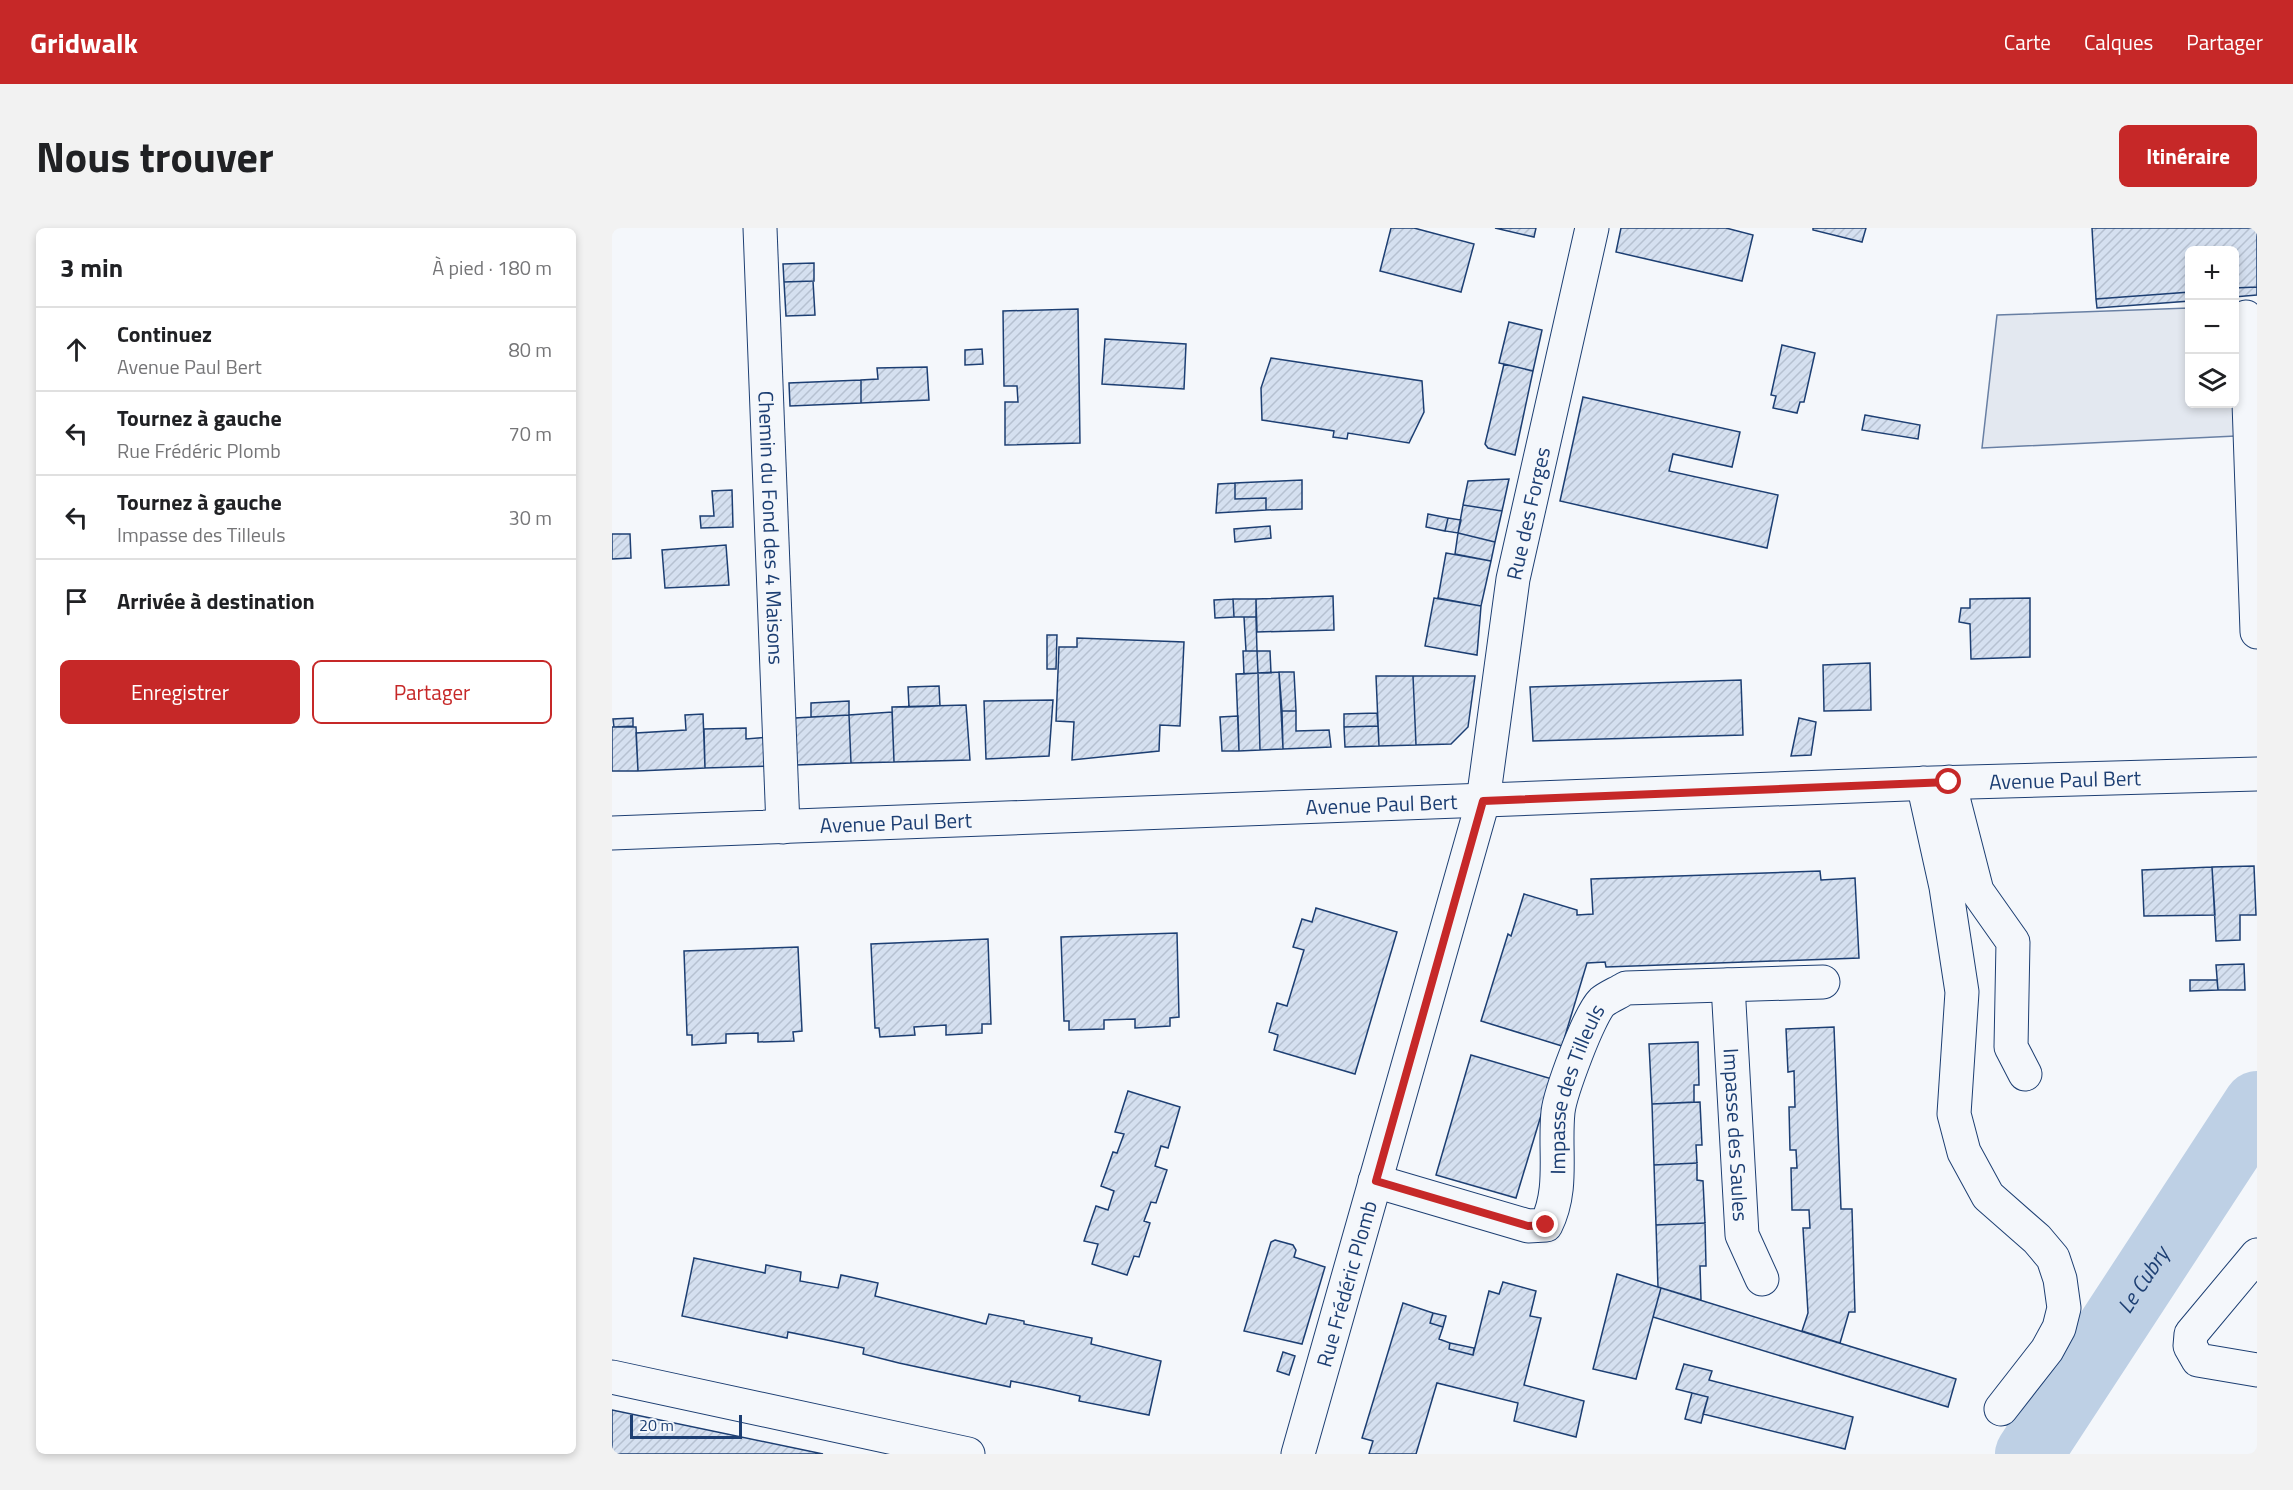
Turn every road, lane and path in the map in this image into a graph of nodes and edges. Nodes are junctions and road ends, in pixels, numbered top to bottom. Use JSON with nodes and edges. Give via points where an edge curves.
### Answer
{"nodes":[{"id":1,"x":760,"y":228,"type":"edge"},
{"id":2,"x":1592,"y":228,"type":"edge"},
{"id":3,"x":2246,"y":317,"type":"dead end"},
{"id":4,"x":2257,"y":632,"type":"edge"},
{"id":5,"x":2257,"y":774,"type":"edge"},
{"id":6,"x":1935,"y":783,"type":"junction"},
{"id":7,"x":1483,"y":801,"type":"junction"},
{"id":8,"x":783,"y":827,"type":"junction"},
{"id":9,"x":612,"y":833,"type":"edge"},
{"id":10,"x":1823,"y":982,"type":"dead end"},
{"id":11,"x":1728,"y":985,"type":"junction"},
{"id":12,"x":2025,"y":1074,"type":"dead end"},
{"id":13,"x":1376,"y":1181,"type":"junction"},
{"id":14,"x":2257,"y":1255,"type":"edge"},
{"id":15,"x":1762,"y":1279,"type":"dead end"},
{"id":16,"x":2257,"y":1370,"type":"edge"},
{"id":17,"x":612,"y":1377,"type":"edge"},
{"id":18,"x":2001,"y":1409,"type":"dead end"},
{"id":19,"x":968,"y":1454,"type":"edge"},
{"id":20,"x":1298,"y":1454,"type":"edge"}],
"edges":[{"from":1,"to":8,"type":"street","name":"Chemin du Fond des 4 Maisons"},
{"from":2,"to":7,"type":"street","name":"Rue des Forges","via":[[1513,579]]},
{"from":3,"to":4,"type":"street"},
{"from":5,"to":6,"type":"street","name":"Avenue Paul Bert"},
{"from":6,"to":7,"type":"street","name":"Avenue Paul Bert"},
{"from":6,"to":12,"type":"street","via":[[1977,891],[2013,942],[2011,1047]]},
{"from":6,"to":18,"type":"street","via":[[1962,992],[1954,1114],[1964,1152],[1988,1196],[2053,1258],[2064,1308],[2059,1329],[2047,1350]]},
{"from":7,"to":8,"type":"street","name":"Avenue Paul Bert"},
{"from":7,"to":13,"type":"street","name":"Rue Frédéric Plomb"},
{"from":8,"to":9,"type":"street","name":"Avenue Paul Bert"},
{"from":10,"to":11,"type":"street","name":"Impasse des Tilleuls"},
{"from":11,"to":13,"type":"street","name":"Impasse des Tilleuls","via":[[1626,988],[1602,1002],[1590,1020],[1558,1110],[1557,1192],[1546,1225],[1528,1226]]},
{"from":11,"to":15,"type":"street","name":"Impasse des Saules","via":[[1742,1235]]},
{"from":13,"to":20,"type":"street","name":"Rue Frédéric Plomb"},
{"from":14,"to":16,"type":"street","via":[[2190,1334],[2190,1346],[2198,1360]]},
{"from":17,"to":19,"type":"street"}]}
